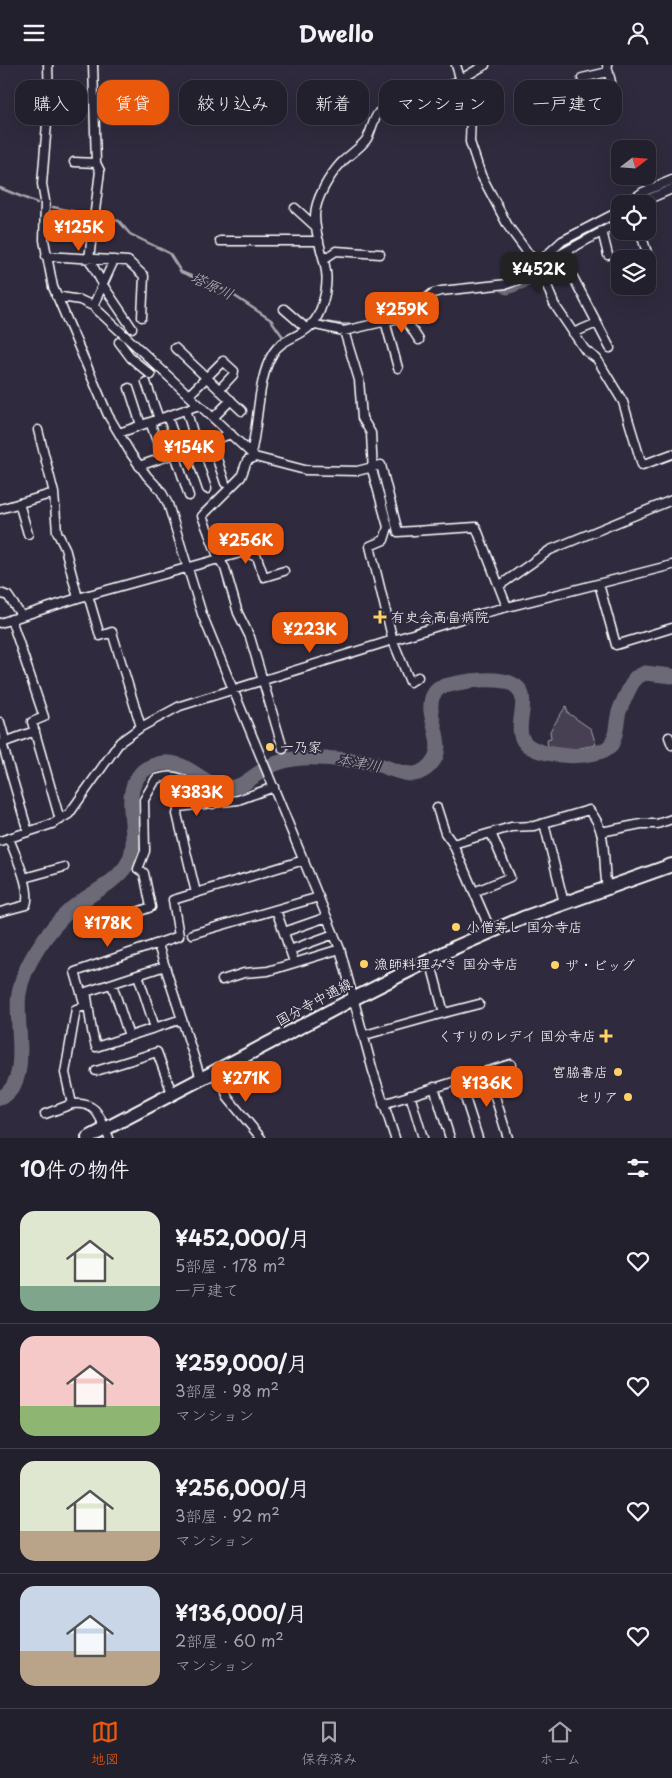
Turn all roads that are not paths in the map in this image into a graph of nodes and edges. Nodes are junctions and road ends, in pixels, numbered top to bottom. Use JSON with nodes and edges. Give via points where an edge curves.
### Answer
{"nodes":[{"id":1,"x":48,"y":65,"type":"edge"},
{"id":2,"x":93,"y":65,"type":"edge"},
{"id":3,"x":456,"y":65,"type":"edge"},
{"id":4,"x":485,"y":65,"type":"edge"},
{"id":5,"x":607,"y":68,"type":"edge"},
{"id":6,"x":582,"y":78,"type":"dead end"},
{"id":7,"x":460,"y":80,"type":"joint"},
{"id":8,"x":379,"y":112,"type":"edge"},
{"id":9,"x":471,"y":125,"type":"edge"},
{"id":10,"x":74,"y":162,"type":"dead end"},
{"id":11,"x":96,"y":163,"type":"junction"},
{"id":12,"x":672,"y":179,"type":"edge"},
{"id":13,"x":672,"y":189,"type":"edge"},
{"id":14,"x":644,"y":195,"type":"edge"},
{"id":15,"x":656,"y":195,"type":"edge"},
{"id":16,"x":295,"y":207,"type":"dead end"},
{"id":17,"x":611,"y":216,"type":"edge"},
{"id":18,"x":611,"y":226,"type":"edge"},
{"id":19,"x":316,"y":227,"type":"junction"},
{"id":20,"x":602,"y":231,"type":"junction"},
{"id":21,"x":220,"y":241,"type":"dead end"},
{"id":22,"x":319,"y":241,"type":"junction"},
{"id":23,"x":380,"y":254,"type":"dead end"},
{"id":24,"x":561,"y":254,"type":"junction"},
{"id":25,"x":608,"y":255,"type":"dead end"},
{"id":26,"x":46,"y":256,"type":"junction"},
{"id":27,"x":89,"y":259,"type":"junction"},
{"id":28,"x":324,"y":259,"type":"junction"},
{"id":29,"x":114,"y":260,"type":"junction"},
{"id":30,"x":537,"y":263,"type":"junction"},
{"id":31,"x":542,"y":272,"type":"junction"},
{"id":32,"x":103,"y":285,"type":"junction"},
{"id":33,"x":56,"y":296,"type":"junction"},
{"id":34,"x":93,"y":306,"type":"junction"},
{"id":35,"x":284,"y":309,"type":"dead end"},
{"id":36,"x":142,"y":317,"type":"dead end"},
{"id":37,"x":404,"y":317,"type":"junction"},
{"id":38,"x":385,"y":321,"type":"junction"},
{"id":39,"x":597,"y":323,"type":"junction"},
{"id":40,"x":308,"y":327,"type":"junction"},
{"id":41,"x":132,"y":328,"type":"dead end"},
{"id":42,"x":344,"y":331,"type":"junction"},
{"id":43,"x":573,"y":333,"type":"junction"},
{"id":44,"x":419,"y":340,"type":"dead end"},
{"id":45,"x":119,"y":342,"type":"dead end"},
{"id":46,"x":175,"y":348,"type":"dead end"},
{"id":47,"x":610,"y":348,"type":"dead end"},
{"id":48,"x":398,"y":368,"type":"dead end"},
{"id":49,"x":206,"y":377,"type":"junction"},
{"id":50,"x":129,"y":388,"type":"dead end"},
{"id":51,"x":219,"y":390,"type":"junction"},
{"id":52,"x":189,"y":395,"type":"junction"},
{"id":53,"x":231,"y":400,"type":"junction"},
{"id":54,"x":199,"y":405,"type":"junction"},
{"id":55,"x":186,"y":409,"type":"junction"},
{"id":56,"x":242,"y":411,"type":"dead end"},
{"id":57,"x":167,"y":416,"type":"junction"},
{"id":58,"x":213,"y":417,"type":"junction"},
{"id":59,"x":158,"y":419,"type":"junction"},
{"id":60,"x":150,"y":422,"type":"junction"},
{"id":61,"x":141,"y":425,"type":"junction"},
{"id":62,"x":38,"y":430,"type":"dead end"},
{"id":63,"x":119,"y":433,"type":"junction"},
{"id":64,"x":231,"y":434,"type":"junction"},
{"id":65,"x":211,"y":441,"type":"junction"},
{"id":66,"x":195,"y":447,"type":"junction"},
{"id":67,"x":177,"y":453,"type":"junction"},
{"id":68,"x":672,"y":454,"type":"edge"},
{"id":69,"x":253,"y":455,"type":"junction"},
{"id":70,"x":163,"y":458,"type":"junction"},
{"id":71,"x":373,"y":466,"type":"junction"},
{"id":72,"x":140,"y":467,"type":"junction"},
{"id":73,"x":225,"y":483,"type":"dead end"},
{"id":74,"x":207,"y":489,"type":"dead end"},
{"id":75,"x":54,"y":493,"type":"junction"},
{"id":76,"x":189,"y":496,"type":"dead end"},
{"id":77,"x":672,"y":500,"type":"edge"},
{"id":78,"x":19,"y":503,"type":"junction"},
{"id":79,"x":0,"y":509,"type":"edge"},
{"id":80,"x":28,"y":534,"type":"dead end"},
{"id":81,"x":219,"y":559,"type":"junction"},
{"id":82,"x":672,"y":565,"type":"edge"},
{"id":83,"x":188,"y":569,"type":"junction"},
{"id":84,"x":284,"y":571,"type":"dead end"},
{"id":85,"x":599,"y":584,"type":"junction"},
{"id":86,"x":499,"y":586,"type":"junction"},
{"id":87,"x":0,"y":593,"type":"edge"},
{"id":88,"x":88,"y":595,"type":"junction"},
{"id":89,"x":78,"y":597,"type":"junction"},
{"id":90,"x":506,"y":607,"type":"junction"},
{"id":91,"x":21,"y":615,"type":"junction"},
{"id":92,"x":11,"y":619,"type":"junction"},
{"id":93,"x":0,"y":623,"type":"edge"},
{"id":94,"x":672,"y":628,"type":"edge"},
{"id":95,"x":393,"y":641,"type":"junction"},
{"id":96,"x":418,"y":677,"type":"dead end"},
{"id":97,"x":262,"y":681,"type":"junction"},
{"id":98,"x":234,"y":690,"type":"junction"},
{"id":99,"x":0,"y":722,"type":"edge"},
{"id":100,"x":141,"y":727,"type":"junction"},
{"id":101,"x":35,"y":731,"type":"junction"},
{"id":102,"x":5,"y":740,"type":"junction"},
{"id":103,"x":282,"y":749,"type":"dead end"},
{"id":104,"x":274,"y":787,"type":"junction"},
{"id":105,"x":213,"y":804,"type":"junction"},
{"id":106,"x":437,"y":808,"type":"dead end"},
{"id":107,"x":672,"y":819,"type":"edge"},
{"id":108,"x":60,"y":820,"type":"junction"},
{"id":109,"x":544,"y":823,"type":"junction"},
{"id":110,"x":28,"y":832,"type":"junction"},
{"id":111,"x":601,"y":832,"type":"junction"},
{"id":112,"x":491,"y":833,"type":"junction"},
{"id":113,"x":9,"y":838,"type":"junction"},
{"id":114,"x":0,"y":841,"type":"edge"},
{"id":115,"x":453,"y":844,"type":"junction"},
{"id":116,"x":304,"y":860,"type":"junction"},
{"id":117,"x":672,"y":865,"type":"edge"},
{"id":118,"x":64,"y":867,"type":"dead end"},
{"id":119,"x":24,"y":878,"type":"junction"},
{"id":120,"x":607,"y":888,"type":"junction"},
{"id":121,"x":474,"y":892,"type":"junction"},
{"id":122,"x":196,"y":893,"type":"junction"},
{"id":123,"x":319,"y":897,"type":"junction"},
{"id":124,"x":564,"y":903,"type":"junction"},
{"id":125,"x":276,"y":910,"type":"junction"},
{"id":126,"x":0,"y":912,"type":"edge"},
{"id":127,"x":124,"y":917,"type":"dead end"},
{"id":128,"x":327,"y":917,"type":"junction"},
{"id":129,"x":491,"y":931,"type":"junction"},
{"id":130,"x":284,"y":932,"type":"junction"},
{"id":131,"x":192,"y":934,"type":"dead end"},
{"id":132,"x":334,"y":935,"type":"junction"},
{"id":133,"x":159,"y":948,"type":"dead end"},
{"id":134,"x":340,"y":949,"type":"junction"},
{"id":135,"x":290,"y":950,"type":"junction"},
{"id":136,"x":430,"y":960,"type":"junction"},
{"id":137,"x":294,"y":962,"type":"junction"},
{"id":138,"x":165,"y":966,"type":"junction"},
{"id":139,"x":138,"y":975,"type":"junction"},
{"id":140,"x":222,"y":981,"type":"dead end"},
{"id":141,"x":112,"y":983,"type":"junction"},
{"id":142,"x":355,"y":997,"type":"junction"},
{"id":143,"x":479,"y":1004,"type":"dead end"},
{"id":144,"x":444,"y":1013,"type":"junction"},
{"id":145,"x":182,"y":1019,"type":"junction"},
{"id":146,"x":155,"y":1028,"type":"junction"},
{"id":147,"x":365,"y":1035,"type":"junction"},
{"id":148,"x":129,"y":1036,"type":"junction"},
{"id":149,"x":511,"y":1064,"type":"dead end"},
{"id":150,"x":218,"y":1070,"type":"junction"},
{"id":151,"x":96,"y":1071,"type":"dead end"},
{"id":152,"x":487,"y":1071,"type":"junction"},
{"id":153,"x":201,"y":1079,"type":"junction"},
{"id":154,"x":460,"y":1079,"type":"junction"},
{"id":155,"x":434,"y":1087,"type":"junction"},
{"id":156,"x":172,"y":1093,"type":"junction"},
{"id":157,"x":410,"y":1095,"type":"junction"},
{"id":158,"x":72,"y":1104,"type":"junction"},
{"id":159,"x":383,"y":1104,"type":"junction"},
{"id":160,"x":45,"y":1114,"type":"dead end"},
{"id":161,"x":107,"y":1134,"type":"edge"},
{"id":162,"x":88,"y":1138,"type":"edge"},
{"id":163,"x":261,"y":1138,"type":"edge"},
{"id":164,"x":395,"y":1138,"type":"edge"},
{"id":165,"x":423,"y":1138,"type":"edge"},
{"id":166,"x":450,"y":1138,"type":"edge"},
{"id":167,"x":478,"y":1138,"type":"edge"},
{"id":168,"x":508,"y":1138,"type":"edge"}],
"edges":[{"from":1,"to":26,"type":"street","via":[[42,184]]},
{"from":2,"to":11,"type":"street"},
{"from":3,"to":7,"type":"street"},
{"from":4,"to":7,"type":"street"},
{"from":5,"to":6,"type":"street"},
{"from":8,"to":19,"type":"street","via":[[367,139],[334,171],[317,204]]},
{"from":9,"to":30,"type":"street","via":[[470,142],[481,175],[508,226]]},
{"from":10,"to":11,"type":"street"},
{"from":11,"to":27,"type":"street","via":[[100,171]]},
{"from":12,"to":14,"type":"street"},
{"from":13,"to":15,"type":"street"},
{"from":16,"to":19,"type":"street"},
{"from":17,"to":30,"type":"street","via":[[562,241]]},
{"from":18,"to":20,"type":"street"},
{"from":19,"to":22,"type":"street"},
{"from":20,"to":24,"type":"street"},
{"from":20,"to":25,"type":"street"},
{"from":21,"to":22,"type":"street"},
{"from":22,"to":28,"type":"street"},
{"from":23,"to":28,"type":"street","via":[[336,251]]},
{"from":24,"to":31,"type":"street"},
{"from":24,"to":39,"type":"street"},
{"from":26,"to":27,"type":"street"},
{"from":26,"to":33,"type":"street"},
{"from":27,"to":29,"type":"street"},
{"from":27,"to":32,"type":"street"},
{"from":28,"to":40,"type":"street","via":[[327,290],[320,311]]},
{"from":29,"to":32,"type":"street"},
{"from":29,"to":36,"type":"street","via":[[128,261],[144,276]]},
{"from":30,"to":31,"type":"street"},
{"from":30,"to":37,"type":"street","via":[[521,279],[433,293]]},
{"from":31,"to":43,"type":"street","via":[[554,304]]},
{"from":32,"to":34,"type":"street"},
{"from":32,"to":41,"type":"street"},
{"from":33,"to":34,"type":"street"},
{"from":33,"to":63,"type":"street","via":[[100,399]]},
{"from":34,"to":52,"type":"street"},
{"from":35,"to":40,"type":"street"},
{"from":37,"to":38,"type":"street"},
{"from":37,"to":44,"type":"street"},
{"from":38,"to":42,"type":"street"},
{"from":38,"to":48,"type":"street"},
{"from":39,"to":43,"type":"street"},
{"from":39,"to":47,"type":"street"},
{"from":40,"to":42,"type":"street"},
{"from":40,"to":69,"type":"street","via":[[302,335],[281,343],[268,363]]},
{"from":42,"to":71,"type":"street","via":[[359,381],[362,418],[371,433]]},
{"from":43,"to":68,"type":"street","via":[[585,350],[597,359],[622,402],[642,465]]},
{"from":45,"to":59,"type":"street","via":[[149,378]]},
{"from":46,"to":49,"type":"street"},
{"from":49,"to":51,"type":"street"},
{"from":49,"to":51,"type":"street","via":[[223,361],[229,366],[234,371],[233,375]]},
{"from":49,"to":52,"type":"street"},
{"from":50,"to":61,"type":"street"},
{"from":51,"to":53,"type":"street"},
{"from":52,"to":54,"type":"street"},
{"from":53,"to":56,"type":"street"},
{"from":53,"to":58,"type":"street"},
{"from":54,"to":55,"type":"street"},
{"from":54,"to":58,"type":"street"},
{"from":55,"to":57,"type":"street"},
{"from":55,"to":66,"type":"street"},
{"from":57,"to":59,"type":"street"},
{"from":57,"to":67,"type":"street"},
{"from":58,"to":64,"type":"street"},
{"from":59,"to":60,"type":"street"},
{"from":60,"to":61,"type":"street"},
{"from":60,"to":70,"type":"street"},
{"from":61,"to":63,"type":"street"},
{"from":62,"to":75,"type":"street"},
{"from":63,"to":72,"type":"street"},
{"from":64,"to":65,"type":"street"},
{"from":64,"to":69,"type":"street"},
{"from":65,"to":66,"type":"street"},
{"from":65,"to":73,"type":"street"},
{"from":66,"to":67,"type":"street"},
{"from":66,"to":74,"type":"street"},
{"from":67,"to":70,"type":"street"},
{"from":67,"to":76,"type":"street"},
{"from":69,"to":71,"type":"street","via":[[305,470],[357,471]]},
{"from":69,"to":81,"type":"street","via":[[241,477],[202,516]]},
{"from":70,"to":72,"type":"street"},
{"from":71,"to":86,"type":"street","via":[[381,465],[398,532],[476,527]]},
{"from":71,"to":95,"type":"street","via":[[388,527],[384,540],[370,546]]},
{"from":72,"to":83,"type":"street","via":[[168,504]]},
{"from":75,"to":78,"type":"street"},
{"from":75,"to":89,"type":"street","via":[[57,532],[65,548]]},
{"from":77,"to":86,"type":"street","via":[[550,550]]},
{"from":78,"to":79,"type":"street"},
{"from":78,"to":80,"type":"street"},
{"from":81,"to":83,"type":"street"},
{"from":81,"to":84,"type":"street","via":[[244,552],[257,557],[264,577]]},
{"from":81,"to":97,"type":"street","via":[[250,637]]},
{"from":82,"to":85,"type":"street"},
{"from":83,"to":88,"type":"street"},
{"from":83,"to":98,"type":"street","via":[[202,614]]},
{"from":85,"to":90,"type":"street"},
{"from":85,"to":94,"type":"street","via":[[616,645]]},
{"from":86,"to":90,"type":"street"},
{"from":87,"to":91,"type":"street","via":[[8,596]]},
{"from":88,"to":89,"type":"street"},
{"from":88,"to":100,"type":"street","via":[[100,636],[112,632]]},
{"from":89,"to":91,"type":"street"},
{"from":90,"to":95,"type":"street"},
{"from":91,"to":92,"type":"street"},
{"from":92,"to":93,"type":"street"},
{"from":92,"to":101,"type":"street","via":[[44,717],[32,722]]},
{"from":95,"to":96,"type":"street","via":[[410,682]]},
{"from":95,"to":97,"type":"street"},
{"from":97,"to":98,"type":"street"},
{"from":97,"to":103,"type":"street"},
{"from":98,"to":100,"type":"street","via":[[180,707]]},
{"from":98,"to":104,"type":"street"},
{"from":99,"to":102,"type":"street"},
{"from":100,"to":108,"type":"street","via":[[120,742],[79,802]]},
{"from":101,"to":102,"type":"street"},
{"from":101,"to":108,"type":"street"},
{"from":102,"to":110,"type":"street","via":[[2,743]]},
{"from":104,"to":105,"type":"street","via":[[238,800]]},
{"from":104,"to":116,"type":"street"},
{"from":105,"to":122,"type":"street","via":[[179,807],[177,814]]},
{"from":105,"to":127,"type":"street","via":[[177,775],[156,779],[144,800],[145,851],[138,869],[144,873],[151,907]]},
{"from":106,"to":115,"type":"street","via":[[445,833]]},
{"from":107,"to":111,"type":"street","via":[[657,825],[641,824]]},
{"from":108,"to":110,"type":"street"},
{"from":109,"to":111,"type":"street","via":[[589,810],[598,820]]},
{"from":109,"to":112,"type":"street"},
{"from":109,"to":124,"type":"street"},
{"from":110,"to":113,"type":"street"},
{"from":111,"to":120,"type":"street"},
{"from":112,"to":115,"type":"street"},
{"from":112,"to":121,"type":"street","via":[[510,877]]},
{"from":113,"to":114,"type":"street"},
{"from":113,"to":119,"type":"street"},
{"from":115,"to":121,"type":"street"},
{"from":116,"to":122,"type":"street"},
{"from":116,"to":123,"type":"street"},
{"from":117,"to":120,"type":"main road","name":"国分寺中通線"},
{"from":118,"to":119,"type":"street"},
{"from":119,"to":126,"type":"street","via":[[26,905]]},
{"from":120,"to":124,"type":"main road","name":"国分寺中通線"},
{"from":121,"to":129,"type":"street"},
{"from":122,"to":158,"type":"street","via":[[173,900],[179,936],[75,972],[85,1007],[76,1009],[64,1073]]},
{"from":123,"to":125,"type":"street"},
{"from":123,"to":128,"type":"street"},
{"from":124,"to":129,"type":"main road","name":"国分寺中通線"},
{"from":125,"to":130,"type":"street"},
{"from":125,"to":131,"type":"street"},
{"from":128,"to":130,"type":"street"},
{"from":128,"to":132,"type":"street"},
{"from":129,"to":136,"type":"main road","name":"国分寺中通線"},
{"from":130,"to":135,"type":"street"},
{"from":132,"to":134,"type":"street"},
{"from":132,"to":135,"type":"street"},
{"from":133,"to":138,"type":"street"},
{"from":134,"to":137,"type":"street"},
{"from":134,"to":142,"type":"street"},
{"from":135,"to":137,"type":"street"},
{"from":136,"to":142,"type":"main road","name":"国分寺中通線"},
{"from":136,"to":144,"type":"street"},
{"from":137,"to":140,"type":"street"},
{"from":138,"to":139,"type":"street"},
{"from":138,"to":145,"type":"street"},
{"from":139,"to":141,"type":"street"},
{"from":139,"to":146,"type":"street"},
{"from":141,"to":148,"type":"street"},
{"from":141,"to":148,"type":"street","via":[[86,992],[90,1030],[96,1047]]},
{"from":142,"to":147,"type":"street"},
{"from":142,"to":150,"type":"main road","name":"国分寺中通線"},
{"from":143,"to":144,"type":"street"},
{"from":144,"to":147,"type":"street"},
{"from":145,"to":146,"type":"street"},
{"from":145,"to":153,"type":"street"},
{"from":146,"to":148,"type":"street"},
{"from":147,"to":159,"type":"street"},
{"from":149,"to":152,"type":"street"},
{"from":150,"to":153,"type":"main road","name":"国分寺中通線"},
{"from":150,"to":163,"type":"street","via":[[228,1098]]},
{"from":151,"to":156,"type":"street","via":[[157,1052]]},
{"from":152,"to":154,"type":"street"},
{"from":152,"to":168,"type":"street"},
{"from":153,"to":156,"type":"main road","name":"国分寺中通線"},
{"from":154,"to":155,"type":"street"},
{"from":154,"to":167,"type":"street"},
{"from":155,"to":157,"type":"street"},
{"from":155,"to":166,"type":"street"},
{"from":156,"to":161,"type":"main road","name":"国分寺中通線"},
{"from":157,"to":159,"type":"street"},
{"from":157,"to":165,"type":"street"},
{"from":158,"to":160,"type":"street"},
{"from":158,"to":161,"type":"street","via":[[84,1103],[99,1113]]},
{"from":159,"to":164,"type":"street"},
{"from":161,"to":162,"type":"main road","name":"国分寺中通線"}]}
